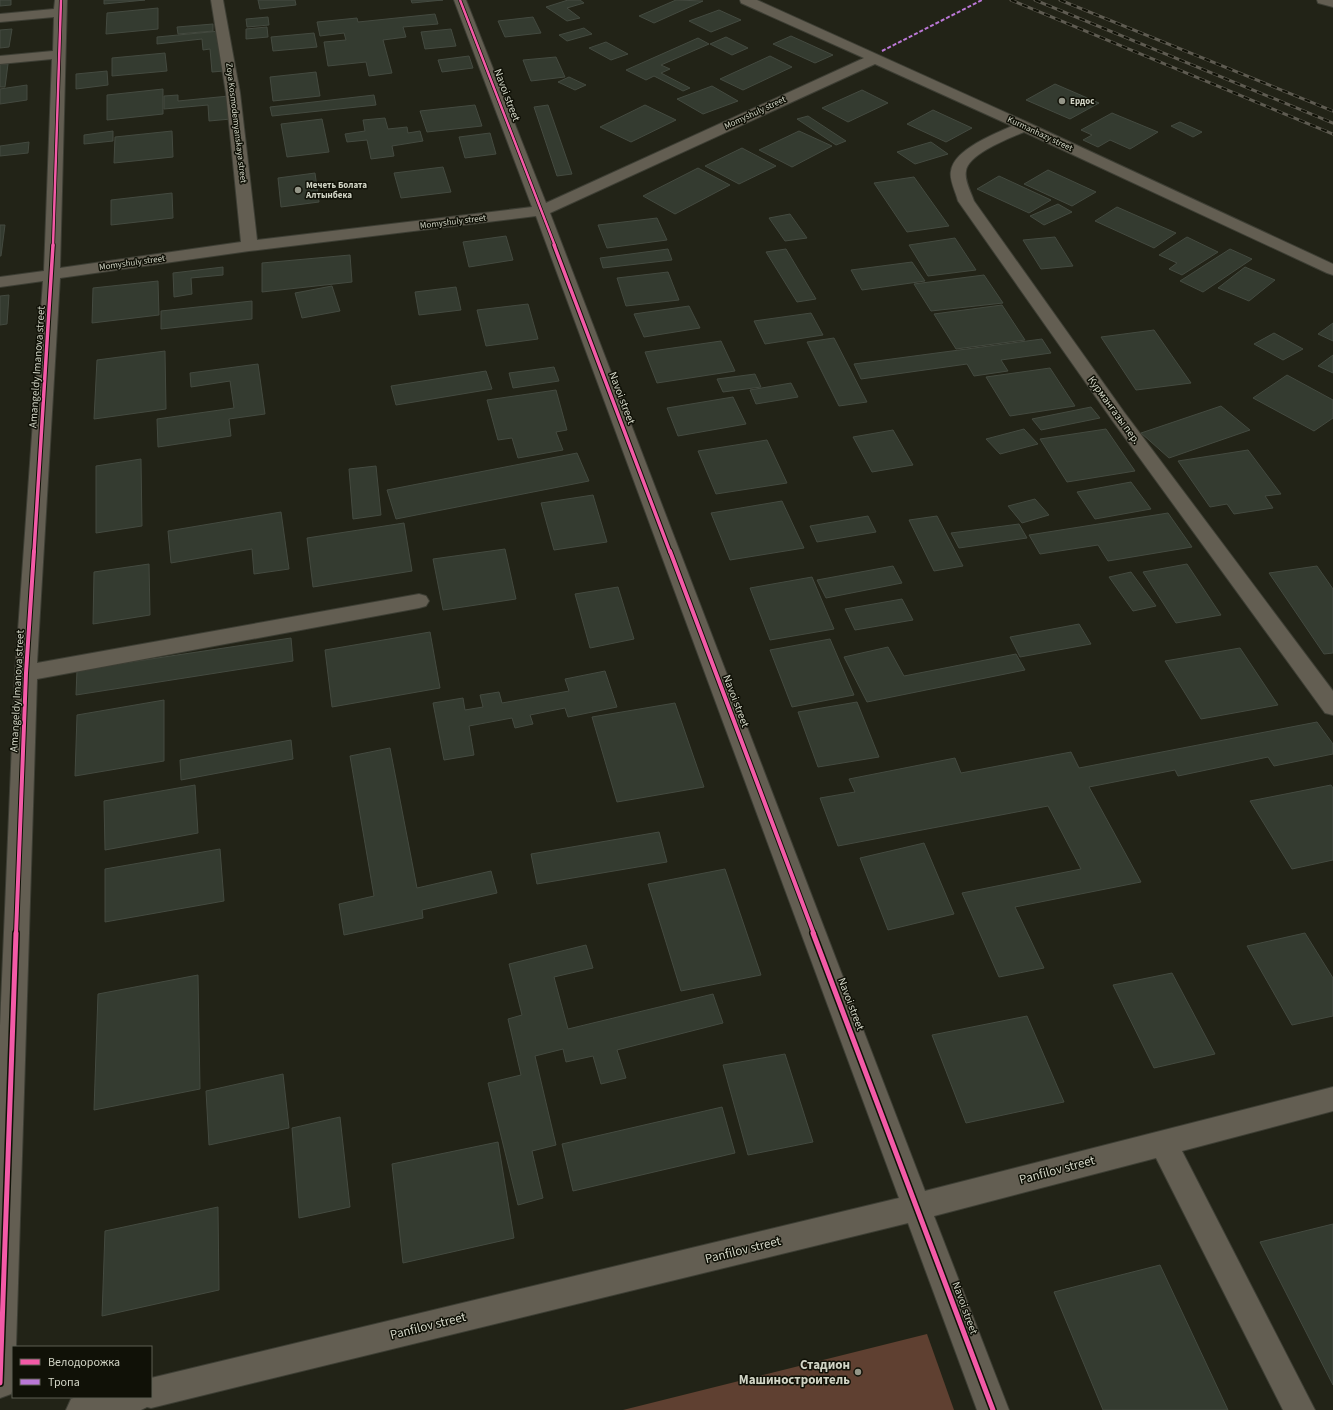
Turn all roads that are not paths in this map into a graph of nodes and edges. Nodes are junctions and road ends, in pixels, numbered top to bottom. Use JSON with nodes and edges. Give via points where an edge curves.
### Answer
{"nodes":[{"id":1,"x":217,"y":0,"type":"edge"},
{"id":2,"x":460,"y":0,"type":"edge"},
{"id":3,"x":746,"y":0,"type":"edge"},
{"id":4,"x":1324,"y":0,"type":"edge"},
{"id":5,"x":1333,"y":3,"type":"edge"},
{"id":6,"x":61,"y":6,"type":"edge"},
{"id":7,"x":0,"y":18,"type":"edge"},
{"id":8,"x":59,"y":54,"type":"junction"},
{"id":9,"x":876,"y":58,"type":"junction"},
{"id":10,"x":0,"y":60,"type":"edge"},
{"id":11,"x":1024,"y":126,"type":"junction"},
{"id":12,"x":542,"y":211,"type":"junction"},
{"id":13,"x":249,"y":246,"type":"junction"},
{"id":14,"x":1333,"y":270,"type":"edge"},
{"id":15,"x":52,"y":275,"type":"junction"},
{"id":16,"x":0,"y":282,"type":"edge"},
{"id":17,"x":419,"y":601,"type":"dead end"},
{"id":18,"x":26,"y":673,"type":"junction"},
{"id":19,"x":1333,"y":707,"type":"edge"},
{"id":20,"x":1333,"y":1099,"type":"edge"},
{"id":21,"x":1163,"y":1142,"type":"junction"},
{"id":22,"x":918,"y":1207,"type":"junction"},
{"id":23,"x":0,"y":1383,"type":"edge"},
{"id":24,"x":152,"y":1393,"type":"edge"},
{"id":25,"x":131,"y":1398,"type":"edge"},
{"id":26,"x":82,"y":1410,"type":"edge"},
{"id":27,"x":993,"y":1410,"type":"edge"},
{"id":28,"x":1300,"y":1410,"type":"edge"}],
"edges":[{"from":1,"to":13,"type":"street","name":"Zoya Kosmodemyanskaya street","via":[[233,93]]},
{"from":2,"to":12,"type":"street","name":"Navoi street"},
{"from":3,"to":9,"type":"street","name":"Kurmanhazy street"},
{"from":4,"to":5,"type":"street"},
{"from":6,"to":7,"type":"street"},
{"from":6,"to":8,"type":"street","name":"Amangeldy Imanova street"},
{"from":8,"to":10,"type":"street"},
{"from":8,"to":15,"type":"street","name":"Amangeldy Imanova street"},
{"from":9,"to":11,"type":"street","name":"Kurmanhazy street"},
{"from":9,"to":12,"type":"street","name":"Momyshuly street"},
{"from":11,"to":14,"type":"street","name":"Kurmanhazy street"},
{"from":11,"to":19,"type":"street","name":"Курмангазы пер.","via":[[972,152],[962,160],[958,170],[966,201],[1118,416]]},
{"from":12,"to":13,"type":"street","name":"Momyshuly street"},
{"from":12,"to":22,"type":"street","name":"Navoi street"},
{"from":13,"to":15,"type":"street","name":"Momyshuly street"},
{"from":15,"to":16,"type":"street","name":"Momyshuly street"},
{"from":15,"to":18,"type":"street","name":"Amangeldy Imanova street"},
{"from":17,"to":18,"type":"street"},
{"from":18,"to":23,"type":"street","name":"Amangeldy Imanova street"},
{"from":20,"to":21,"type":"street","name":"Panfilov street"},
{"from":21,"to":22,"type":"street","name":"Panfilov street"},
{"from":21,"to":28,"type":"street"},
{"from":22,"to":24,"type":"street","name":"Panfilov street"},
{"from":22,"to":27,"type":"street","name":"Navoi street"},
{"from":25,"to":26,"type":"street"}]}
